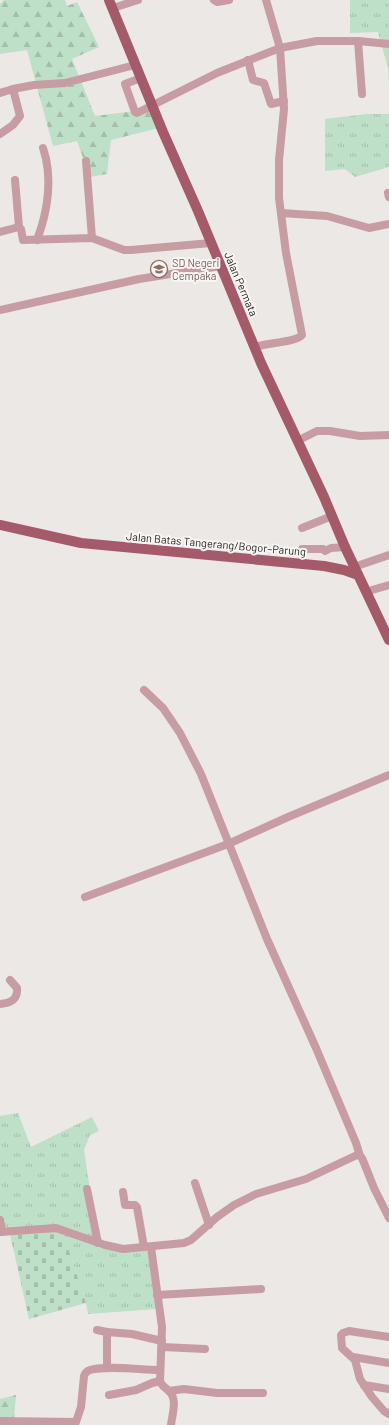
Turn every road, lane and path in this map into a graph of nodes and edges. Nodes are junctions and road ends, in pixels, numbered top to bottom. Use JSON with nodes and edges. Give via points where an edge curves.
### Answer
{"nodes":[{"id":1,"x":138,"y":0,"type":"edge"},
{"id":2,"x":214,"y":0,"type":"edge"},
{"id":3,"x":229,"y":0,"type":"edge"},
{"id":4,"x":266,"y":0,"type":"edge"},
{"id":5,"x":111,"y":4,"type":"edge"},
{"id":6,"x":358,"y":41,"type":"junction"},
{"id":7,"x":389,"y":44,"type":"edge"},
{"id":8,"x":280,"y":48,"type":"junction"},
{"id":9,"x":248,"y":60,"type":"junction"},
{"id":10,"x":136,"y":65,"type":"junction"},
{"id":11,"x":141,"y":78,"type":"junction"},
{"id":12,"x":12,"y":89,"type":"junction"},
{"id":13,"x":0,"y":93,"type":"edge"},
{"id":14,"x":362,"y":94,"type":"dead end"},
{"id":15,"x":284,"y":101,"type":"junction"},
{"id":16,"x":153,"y":105,"type":"junction"},
{"id":17,"x":0,"y":134,"type":"edge"},
{"id":18,"x":43,"y":148,"type":"dead end"},
{"id":19,"x":86,"y":161,"type":"dead end"},
{"id":20,"x":15,"y":180,"type":"dead end"},
{"id":21,"x":281,"y":213,"type":"junction"},
{"id":22,"x":389,"y":224,"type":"edge"},
{"id":23,"x":19,"y":227,"type":"junction"},
{"id":24,"x":0,"y":232,"type":"edge"},
{"id":25,"x":92,"y":238,"type":"junction"},
{"id":26,"x":37,"y":240,"type":"junction"},
{"id":27,"x":211,"y":243,"type":"junction"},
{"id":28,"x":220,"y":266,"type":"junction"},
{"id":29,"x":0,"y":310,"type":"edge"},
{"id":30,"x":255,"y":347,"type":"junction"},
{"id":31,"x":389,"y":435,"type":"edge"},
{"id":32,"x":297,"y":441,"type":"junction"},
{"id":33,"x":332,"y":516,"type":"junction"},
{"id":34,"x":0,"y":525,"type":"edge"},
{"id":35,"x":302,"y":528,"type":"dead end"},
{"id":36,"x":345,"y":547,"type":"junction"},
{"id":37,"x":302,"y":549,"type":"dead end"},
{"id":38,"x":325,"y":551,"type":"junction"},
{"id":39,"x":389,"y":555,"type":"edge"},
{"id":40,"x":324,"y":566,"type":"junction"},
{"id":41,"x":356,"y":571,"type":"junction"},
{"id":42,"x":389,"y":585,"type":"edge"},
{"id":43,"x":367,"y":594,"type":"junction"},
{"id":44,"x":389,"y":640,"type":"edge"},
{"id":45,"x":144,"y":690,"type":"dead end"},
{"id":46,"x":389,"y":775,"type":"edge"},
{"id":47,"x":228,"y":844,"type":"junction"},
{"id":48,"x":85,"y":897,"type":"dead end"},
{"id":49,"x":10,"y":980,"type":"dead end"},
{"id":50,"x":0,"y":1004,"type":"edge"},
{"id":51,"x":360,"y":1156,"type":"junction"},
{"id":52,"x":195,"y":1183,"type":"dead end"},
{"id":53,"x":87,"y":1189,"type":"dead end"},
{"id":54,"x":124,"y":1192,"type":"dead end"},
{"id":55,"x":389,"y":1218,"type":"edge"},
{"id":56,"x":0,"y":1220,"type":"edge"},
{"id":57,"x":209,"y":1225,"type":"junction"},
{"id":58,"x":1,"y":1232,"type":"edge"},
{"id":59,"x":98,"y":1242,"type":"junction"},
{"id":60,"x":147,"y":1247,"type":"junction"},
{"id":61,"x":261,"y":1289,"type":"dead end"},
{"id":62,"x":157,"y":1295,"type":"junction"},
{"id":63,"x":97,"y":1330,"type":"dead end"},
{"id":64,"x":107,"y":1332,"type":"junction"},
{"id":65,"x":389,"y":1337,"type":"edge"},
{"id":66,"x":162,"y":1344,"type":"junction"},
{"id":67,"x":205,"y":1348,"type":"dead end"},
{"id":68,"x":353,"y":1357,"type":"junction"},
{"id":69,"x":389,"y":1362,"type":"edge"},
{"id":70,"x":107,"y":1368,"type":"junction"},
{"id":71,"x":160,"y":1370,"type":"junction"},
{"id":72,"x":160,"y":1382,"type":"junction"},
{"id":73,"x":364,"y":1385,"type":"junction"},
{"id":74,"x":389,"y":1388,"type":"edge"},
{"id":75,"x":169,"y":1391,"type":"junction"},
{"id":76,"x":263,"y":1393,"type":"dead end"},
{"id":77,"x":109,"y":1395,"type":"dead end"},
{"id":78,"x":388,"y":1414,"type":"edge"},
{"id":79,"x":0,"y":1421,"type":"edge"},
{"id":80,"x":75,"y":1423,"type":"edge"},
{"id":81,"x":171,"y":1425,"type":"edge"}],
"edges":[{"from":1,"to":5,"type":"street"},
{"from":2,"to":3,"type":"street"},
{"from":4,"to":8,"type":"street"},
{"from":5,"to":10,"type":"main road","name":"Jalan Permata"},
{"from":6,"to":7,"type":"street"},
{"from":6,"to":8,"type":"street","via":[[317,41]]},
{"from":6,"to":14,"type":"street"},
{"from":8,"to":9,"type":"street"},
{"from":8,"to":15,"type":"street"},
{"from":9,"to":15,"type":"street","via":[[252,80],[264,83],[271,104]]},
{"from":9,"to":16,"type":"street","via":[[194,83]]},
{"from":10,"to":11,"type":"main road","name":"Jalan Permata"},
{"from":10,"to":12,"type":"street","via":[[65,83]]},
{"from":11,"to":16,"type":"main road","name":"Jalan Permata"},
{"from":11,"to":16,"type":"street","via":[[125,84],[136,112],[144,111]]},
{"from":12,"to":13,"type":"street"},
{"from":12,"to":17,"type":"street","via":[[20,116],[13,125]]},
{"from":15,"to":21,"type":"street","via":[[278,175]]},
{"from":16,"to":27,"type":"main road","name":"Jalan Permata"},
{"from":18,"to":26,"type":"street","via":[[48,165],[49,187]]},
{"from":19,"to":25,"type":"street"},
{"from":20,"to":23,"type":"street"},
{"from":21,"to":22,"type":"street","via":[[327,216],[369,228]]},
{"from":21,"to":30,"type":"street","via":[[302,335],[293,340]]},
{"from":23,"to":24,"type":"street"},
{"from":23,"to":26,"type":"street","via":[[23,240]]},
{"from":25,"to":26,"type":"street"},
{"from":25,"to":27,"type":"street","via":[[124,250]]},
{"from":27,"to":28,"type":"main road","name":"Jalan Permata"},
{"from":28,"to":29,"type":"street","via":[[139,279]]},
{"from":28,"to":30,"type":"main road","name":"Jalan Permata"},
{"from":30,"to":32,"type":"main road","name":"Jalan Permata"},
{"from":31,"to":32,"type":"street","via":[[360,436],[317,431]]},
{"from":32,"to":33,"type":"main road","name":"Jalan Permata"},
{"from":33,"to":35,"type":"street"},
{"from":33,"to":36,"type":"main road","name":"Jalan Permata"},
{"from":34,"to":40,"type":"main road","name":"Jalan Batas Tangerang/Bogor–Parung","via":[[81,543]]},
{"from":36,"to":38,"type":"street"},
{"from":36,"to":41,"type":"main road","name":"Jalan Permata"},
{"from":37,"to":38,"type":"street"},
{"from":38,"to":40,"type":"street"},
{"from":39,"to":41,"type":"street"},
{"from":40,"to":41,"type":"main road","name":"Jalan Batas Tangerang/Bogor–Parung"},
{"from":41,"to":43,"type":"main road"},
{"from":42,"to":43,"type":"street"},
{"from":43,"to":44,"type":"main road"},
{"from":45,"to":47,"type":"street","via":[[162,708],[186,743]]},
{"from":46,"to":47,"type":"street"},
{"from":47,"to":48,"type":"street"},
{"from":47,"to":51,"type":"street","via":[[266,939],[316,1048]]},
{"from":49,"to":50,"type":"street","via":[[17,988],[15,998],[8,1004]]},
{"from":51,"to":55,"type":"street"},
{"from":51,"to":57,"type":"street","via":[[306,1179],[256,1194],[234,1205]]},
{"from":52,"to":57,"type":"street"},
{"from":53,"to":59,"type":"street"},
{"from":54,"to":60,"type":"street","via":[[125,1205],[137,1207]]},
{"from":56,"to":58,"type":"street"},
{"from":57,"to":60,"type":"street","via":[[188,1242]]},
{"from":58,"to":59,"type":"street","via":[[56,1228]]},
{"from":59,"to":60,"type":"street","via":[[123,1248]]},
{"from":60,"to":62,"type":"street"},
{"from":61,"to":62,"type":"street"},
{"from":62,"to":66,"type":"street"},
{"from":63,"to":64,"type":"street"},
{"from":64,"to":66,"type":"street","via":[[132,1334]]},
{"from":64,"to":70,"type":"street"},
{"from":65,"to":68,"type":"street","via":[[349,1331],[343,1333],[342,1348]]},
{"from":66,"to":67,"type":"street"},
{"from":66,"to":71,"type":"street"},
{"from":68,"to":69,"type":"street"},
{"from":68,"to":73,"type":"street"},
{"from":70,"to":71,"type":"street"},
{"from":70,"to":80,"type":"street","via":[[85,1372],[81,1407]]},
{"from":71,"to":72,"type":"street"},
{"from":72,"to":75,"type":"street"},
{"from":72,"to":77,"type":"street"},
{"from":73,"to":74,"type":"street"},
{"from":73,"to":78,"type":"street"},
{"from":75,"to":76,"type":"street","via":[[184,1389],[217,1393]]},
{"from":75,"to":81,"type":"street","via":[[174,1400]]},
{"from":79,"to":80,"type":"street"}]}
